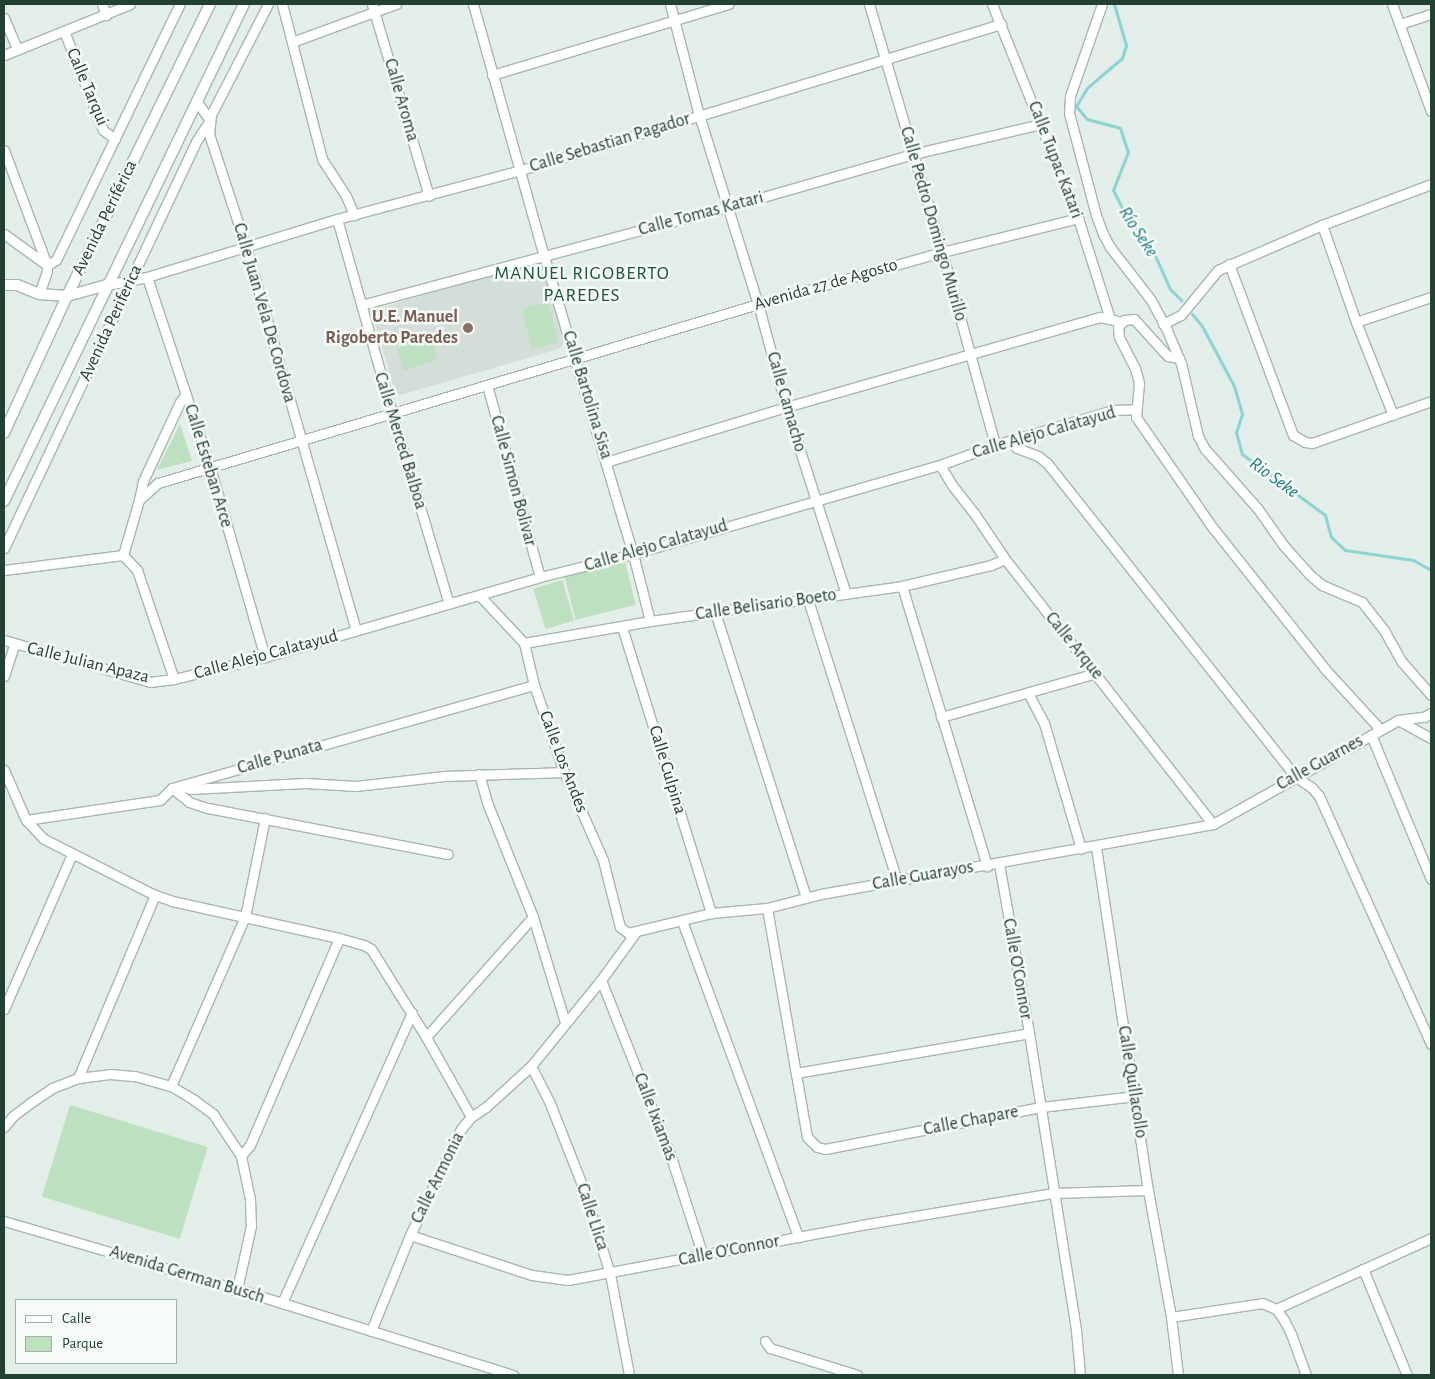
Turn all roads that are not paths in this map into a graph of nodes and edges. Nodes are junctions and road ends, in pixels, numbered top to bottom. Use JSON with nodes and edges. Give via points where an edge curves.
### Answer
{"nodes":[{"id":1,"x":102,"y":4,"type":"edge"},
{"id":2,"x":130,"y":4,"type":"edge"},
{"id":3,"x":180,"y":4,"type":"edge"},
{"id":4,"x":210,"y":4,"type":"edge"},
{"id":5,"x":244,"y":4,"type":"edge"},
{"id":6,"x":268,"y":4,"type":"edge"},
{"id":7,"x":282,"y":4,"type":"edge"},
{"id":8,"x":396,"y":4,"type":"edge"},
{"id":9,"x":473,"y":4,"type":"edge"},
{"id":10,"x":670,"y":4,"type":"edge"},
{"id":11,"x":729,"y":4,"type":"edge"},
{"id":12,"x":869,"y":4,"type":"edge"},
{"id":13,"x":992,"y":4,"type":"edge"},
{"id":14,"x":1102,"y":4,"type":"edge"},
{"id":15,"x":1392,"y":4,"type":"edge"},
{"id":16,"x":373,"y":7,"type":"edge"},
{"id":17,"x":1431,"y":14,"type":"edge"},
{"id":18,"x":106,"y":15,"type":"junction"},
{"id":19,"x":4,"y":18,"type":"edge"},
{"id":20,"x":674,"y":19,"type":"junction"},
{"id":21,"x":1001,"y":24,"type":"junction"},
{"id":22,"x":1400,"y":24,"type":"junction"},
{"id":23,"x":64,"y":32,"type":"junction"},
{"id":24,"x":292,"y":42,"type":"junction"},
{"id":25,"x":17,"y":50,"type":"junction"},
{"id":26,"x":4,"y":55,"type":"edge"},
{"id":27,"x":884,"y":61,"type":"junction"},
{"id":28,"x":492,"y":75,"type":"junction"},
{"id":29,"x":196,"y":101,"type":"junction"},
{"id":30,"x":1431,"y":112,"type":"edge"},
{"id":31,"x":699,"y":115,"type":"junction"},
{"id":32,"x":210,"y":120,"type":"junction"},
{"id":33,"x":1041,"y":124,"type":"junction"},
{"id":34,"x":115,"y":139,"type":"junction"},
{"id":35,"x":4,"y":150,"type":"edge"},
{"id":36,"x":913,"y":154,"type":"junction"},
{"id":37,"x":521,"y":170,"type":"junction"},
{"id":38,"x":1431,"y":184,"type":"edge"},
{"id":39,"x":429,"y":196,"type":"junction"},
{"id":40,"x":728,"y":207,"type":"junction"},
{"id":41,"x":354,"y":215,"type":"junction"},
{"id":42,"x":1078,"y":218,"type":"junction"},
{"id":43,"x":337,"y":219,"type":"junction"},
{"id":44,"x":1322,"y":225,"type":"junction"},
{"id":45,"x":4,"y":234,"type":"edge"},
{"id":46,"x":246,"y":247,"type":"junction"},
{"id":47,"x":942,"y":252,"type":"junction"},
{"id":48,"x":544,"y":256,"type":"junction"},
{"id":49,"x":1229,"y":264,"type":"junction"},
{"id":50,"x":47,"y":265,"type":"junction"},
{"id":51,"x":147,"y":277,"type":"junction"},
{"id":52,"x":131,"y":280,"type":"junction"},
{"id":53,"x":4,"y":285,"type":"edge"},
{"id":54,"x":107,"y":285,"type":"junction"},
{"id":55,"x":39,"y":294,"type":"junction"},
{"id":56,"x":67,"y":296,"type":"junction"},
{"id":57,"x":1431,"y":296,"type":"edge"},
{"id":58,"x":758,"y":304,"type":"junction"},
{"id":59,"x":361,"y":305,"type":"junction"},
{"id":60,"x":1110,"y":319,"type":"junction"},
{"id":61,"x":1122,"y":322,"type":"junction"},
{"id":62,"x":1356,"y":322,"type":"junction"},
{"id":63,"x":1163,"y":324,"type":"junction"},
{"id":64,"x":970,"y":353,"type":"junction"},
{"id":65,"x":1179,"y":358,"type":"junction"},
{"id":66,"x":577,"y":360,"type":"junction"},
{"id":67,"x":487,"y":385,"type":"junction"},
{"id":68,"x":186,"y":394,"type":"junction"},
{"id":69,"x":1431,"y":401,"type":"edge"},
{"id":70,"x":786,"y":407,"type":"junction"},
{"id":71,"x":1136,"y":409,"type":"junction"},
{"id":72,"x":392,"y":414,"type":"junction"},
{"id":73,"x":1393,"y":414,"type":"junction"},
{"id":74,"x":4,"y":433,"type":"edge"},
{"id":75,"x":301,"y":441,"type":"junction"},
{"id":76,"x":1010,"y":441,"type":"junction"},
{"id":77,"x":994,"y":444,"type":"junction"},
{"id":78,"x":606,"y":462,"type":"junction"},
{"id":79,"x":940,"y":464,"type":"junction"},
{"id":80,"x":210,"y":467,"type":"junction"},
{"id":81,"x":139,"y":500,"type":"junction"},
{"id":82,"x":815,"y":500,"type":"junction"},
{"id":83,"x":4,"y":501,"type":"edge"},
{"id":84,"x":4,"y":548,"type":"edge"},
{"id":85,"x":633,"y":554,"type":"junction"},
{"id":86,"x":123,"y":555,"type":"junction"},
{"id":87,"x":1005,"y":559,"type":"junction"},
{"id":88,"x":4,"y":568,"type":"edge"},
{"id":89,"x":540,"y":577,"type":"junction"},
{"id":90,"x":902,"y":586,"type":"junction"},
{"id":91,"x":846,"y":594,"type":"junction"},
{"id":92,"x":480,"y":595,"type":"junction"},
{"id":93,"x":808,"y":600,"type":"junction"},
{"id":94,"x":449,"y":604,"type":"junction"},
{"id":95,"x":715,"y":612,"type":"junction"},
{"id":96,"x":650,"y":621,"type":"junction"},
{"id":97,"x":622,"y":627,"type":"junction"},
{"id":98,"x":356,"y":630,"type":"junction"},
{"id":99,"x":4,"y":640,"type":"edge"},
{"id":100,"x":524,"y":643,"type":"junction"},
{"id":101,"x":14,"y":645,"type":"junction"},
{"id":102,"x":265,"y":657,"type":"junction"},
{"id":103,"x":1096,"y":674,"type":"junction"},
{"id":104,"x":4,"y":676,"type":"edge"},
{"id":105,"x":174,"y":679,"type":"junction"},
{"id":106,"x":534,"y":685,"type":"junction"},
{"id":107,"x":1028,"y":693,"type":"junction"},
{"id":108,"x":1431,"y":695,"type":"edge"},
{"id":109,"x":1431,"y":713,"type":"edge"},
{"id":110,"x":941,"y":717,"type":"junction"},
{"id":111,"x":1398,"y":720,"type":"junction"},
{"id":112,"x":1380,"y":729,"type":"junction"},
{"id":113,"x":1371,"y":735,"type":"junction"},
{"id":114,"x":1431,"y":738,"type":"edge"},
{"id":115,"x":564,"y":772,"type":"junction"},
{"id":116,"x":480,"y":774,"type":"junction"},
{"id":117,"x":1295,"y":776,"type":"junction"},
{"id":118,"x":5,"y":777,"type":"edge"},
{"id":119,"x":176,"y":787,"type":"junction"},
{"id":120,"x":266,"y":818,"type":"junction"},
{"id":121,"x":26,"y":820,"type":"junction"},
{"id":122,"x":1213,"y":824,"type":"junction"},
{"id":123,"x":1096,"y":847,"type":"junction"},
{"id":124,"x":1080,"y":850,"type":"junction"},
{"id":125,"x":72,"y":854,"type":"junction"},
{"id":126,"x":448,"y":854,"type":"dead end"},
{"id":127,"x":999,"y":864,"type":"junction"},
{"id":128,"x":986,"y":866,"type":"junction"},
{"id":129,"x":1431,"y":879,"type":"edge"},
{"id":130,"x":897,"y":880,"type":"junction"},
{"id":131,"x":155,"y":895,"type":"junction"},
{"id":132,"x":806,"y":898,"type":"junction"},
{"id":133,"x":767,"y":908,"type":"junction"},
{"id":134,"x":711,"y":913,"type":"junction"},
{"id":135,"x":533,"y":917,"type":"junction"},
{"id":136,"x":244,"y":918,"type":"junction"},
{"id":137,"x":682,"y":921,"type":"junction"},
{"id":138,"x":635,"y":933,"type":"junction"},
{"id":139,"x":340,"y":938,"type":"junction"},
{"id":140,"x":601,"y":980,"type":"junction"},
{"id":141,"x":4,"y":1009,"type":"edge"},
{"id":142,"x":412,"y":1013,"type":"junction"},
{"id":143,"x":565,"y":1022,"type":"junction"},
{"id":144,"x":1029,"y":1032,"type":"junction"},
{"id":145,"x":426,"y":1037,"type":"junction"},
{"id":146,"x":1431,"y":1044,"type":"edge"},
{"id":147,"x":532,"y":1066,"type":"junction"},
{"id":148,"x":796,"y":1073,"type":"junction"},
{"id":149,"x":78,"y":1078,"type":"junction"},
{"id":150,"x":171,"y":1086,"type":"junction"},
{"id":151,"x":1135,"y":1096,"type":"junction"},
{"id":152,"x":1041,"y":1107,"type":"junction"},
{"id":153,"x":4,"y":1113,"type":"edge"},
{"id":154,"x":13,"y":1116,"type":"junction"},
{"id":155,"x":471,"y":1117,"type":"junction"},
{"id":156,"x":4,"y":1127,"type":"edge"},
{"id":157,"x":241,"y":1156,"type":"junction"},
{"id":158,"x":1148,"y":1190,"type":"junction"},
{"id":159,"x":1053,"y":1192,"type":"junction"},
{"id":160,"x":4,"y":1221,"type":"edge"},
{"id":161,"x":410,"y":1235,"type":"junction"},
{"id":162,"x":798,"y":1237,"type":"junction"},
{"id":163,"x":1431,"y":1238,"type":"edge"},
{"id":164,"x":703,"y":1256,"type":"junction"},
{"id":165,"x":1362,"y":1269,"type":"junction"},
{"id":166,"x":610,"y":1274,"type":"junction"},
{"id":167,"x":237,"y":1289,"type":"junction"},
{"id":168,"x":282,"y":1303,"type":"junction"},
{"id":169,"x":1276,"y":1309,"type":"junction"},
{"id":170,"x":1171,"y":1317,"type":"junction"},
{"id":171,"x":371,"y":1331,"type":"junction"},
{"id":172,"x":765,"y":1342,"type":"dead end"},
{"id":173,"x":513,"y":1375,"type":"edge"},
{"id":174,"x":629,"y":1375,"type":"edge"},
{"id":175,"x":857,"y":1375,"type":"edge"},
{"id":176,"x":1080,"y":1375,"type":"edge"},
{"id":177,"x":1178,"y":1375,"type":"edge"},
{"id":178,"x":1306,"y":1375,"type":"edge"},
{"id":179,"x":1407,"y":1375,"type":"edge"}],
"edges":[{"from":1,"to":18,"type":"street"},
{"from":2,"to":18,"type":"street"},
{"from":3,"to":34,"type":"street"},
{"from":4,"to":56,"type":"street","name":"Avenida Periférica"},
{"from":5,"to":29,"type":"street","name":"Avenida Periférica"},
{"from":6,"to":32,"type":"street","name":"Calle Juan Vela De Cordova"},
{"from":7,"to":24,"type":"street"},
{"from":8,"to":16,"type":"street"},
{"from":9,"to":28,"type":"street","name":"Calle Bartolina Sisa"},
{"from":10,"to":20,"type":"street"},
{"from":11,"to":20,"type":"street"},
{"from":12,"to":27,"type":"street","name":"Calle Pedro Domingo Murillo"},
{"from":13,"to":21,"type":"street","name":"Calle Tupac Katari"},
{"from":14,"to":63,"type":"street","via":[[1070,96],[1069,113],[1103,234],[1151,300]]},
{"from":15,"to":22,"type":"street"},
{"from":16,"to":24,"type":"street"},
{"from":16,"to":39,"type":"street","name":"Calle Aroma"},
{"from":17,"to":22,"type":"street"},
{"from":18,"to":23,"type":"street"},
{"from":19,"to":25,"type":"street"},
{"from":20,"to":28,"type":"street"},
{"from":20,"to":31,"type":"street"},
{"from":21,"to":27,"type":"street","name":"Calle Sebastian Pagador"},
{"from":21,"to":33,"type":"street","name":"Calle Tupac Katari"},
{"from":22,"to":30,"type":"street"},
{"from":23,"to":25,"type":"street"},
{"from":23,"to":34,"type":"street","name":"Calle Tarqui","via":[[103,130]]},
{"from":24,"to":41,"type":"street","via":[[322,159]]},
{"from":25,"to":26,"type":"street"},
{"from":27,"to":31,"type":"street","name":"Calle Sebastian Pagador"},
{"from":27,"to":36,"type":"street","name":"Calle Pedro Domingo Murillo"},
{"from":28,"to":37,"type":"street","name":"Calle Bartolina Sisa"},
{"from":29,"to":32,"type":"street"},
{"from":29,"to":54,"type":"street","name":"Avenida Periférica"},
{"from":31,"to":37,"type":"street","name":"Calle Sebastian Pagador"},
{"from":31,"to":40,"type":"street"},
{"from":32,"to":46,"type":"street","name":"Calle Juan Vela De Cordova","via":[[211,144]]},
{"from":32,"to":52,"type":"street","name":"Avenida Periferica","via":[[197,140]]},
{"from":33,"to":36,"type":"street","name":"Calle Tomas Katari"},
{"from":33,"to":42,"type":"street","name":"Calle Tupac Katari"},
{"from":34,"to":50,"type":"street","via":[[56,260]]},
{"from":35,"to":50,"type":"street"},
{"from":36,"to":40,"type":"street","name":"Calle Tomas Katari"},
{"from":36,"to":47,"type":"street","name":"Calle Pedro Domingo Murillo"},
{"from":37,"to":39,"type":"street","name":"Calle Sebastian Pagador"},
{"from":37,"to":48,"type":"street","name":"Calle Bartolina Sisa"},
{"from":38,"to":44,"type":"street"},
{"from":39,"to":41,"type":"street","name":"Calle Sebastian Pagador"},
{"from":40,"to":48,"type":"street","name":"Calle Tomas Katari"},
{"from":40,"to":58,"type":"street","name":"Calle Camacho"},
{"from":41,"to":43,"type":"street","name":"Calle Sebastian Pagador"},
{"from":42,"to":47,"type":"street","name":"Avenida 27 de Agosto"},
{"from":42,"to":60,"type":"street","name":"Calle Tupac Katari"},
{"from":43,"to":46,"type":"street","name":"Calle Sebastian Pagador"},
{"from":43,"to":59,"type":"street","name":"Calle Merced Balboa"},
{"from":44,"to":49,"type":"street"},
{"from":44,"to":62,"type":"street"},
{"from":45,"to":50,"type":"street"},
{"from":46,"to":51,"type":"street","name":"Calle Sebastian Pagador"},
{"from":46,"to":75,"type":"street","name":"Calle Juan Vela De Cordova"},
{"from":47,"to":58,"type":"street","name":"Avenida 27 de Agosto"},
{"from":47,"to":64,"type":"street","name":"Calle Pedro Domingo Murillo"},
{"from":48,"to":59,"type":"street","name":"Calle Tomas Katari"},
{"from":48,"to":66,"type":"street","name":"Calle Bartolina Sisa"},
{"from":49,"to":63,"type":"street","via":[[1218,270],[1181,315]]},
{"from":49,"to":73,"type":"street","via":[[1294,435],[1312,443]]},
{"from":50,"to":55,"type":"street","via":[[48,271]]},
{"from":51,"to":52,"type":"street","name":"Calle Sebastian Pagador"},
{"from":51,"to":68,"type":"street","name":"Calle Esteban Arce"},
{"from":52,"to":54,"type":"street","name":"Calle Sebastian Pagador"},
{"from":52,"to":84,"type":"street","name":"Avenida Periferica"},
{"from":53,"to":55,"type":"street","via":[[17,285]]},
{"from":54,"to":56,"type":"street"},
{"from":54,"to":83,"type":"street","name":"Avenida Periférica"},
{"from":55,"to":56,"type":"street"},
{"from":56,"to":74,"type":"street","name":"Avenida Periférica"},
{"from":57,"to":62,"type":"street"},
{"from":58,"to":66,"type":"street","name":"Avenida 27 de Agosto"},
{"from":58,"to":70,"type":"street","name":"Calle Camacho"},
{"from":59,"to":72,"type":"street","name":"Calle Merced Balboa"},
{"from":60,"to":61,"type":"street"},
{"from":60,"to":64,"type":"street","via":[[1100,316]]},
{"from":61,"to":65,"type":"street","via":[[1134,319],[1168,356]]},
{"from":61,"to":71,"type":"street","via":[[1118,328],[1119,337],[1139,383]]},
{"from":62,"to":73,"type":"street"},
{"from":63,"to":65,"type":"street"},
{"from":64,"to":70,"type":"street"},
{"from":64,"to":77,"type":"street","name":"Calle Pedro Domingo Murillo"},
{"from":65,"to":108,"type":"street","via":[[1198,436],[1211,459],[1258,509],[1310,575],[1362,602],[1384,630],[1402,662]]},
{"from":66,"to":67,"type":"street","name":"Avenida 27 de Agosto"},
{"from":66,"to":78,"type":"street","name":"Calle Bartolina Sisa"},
{"from":67,"to":72,"type":"street","name":"Avenida 27 de Agosto"},
{"from":67,"to":89,"type":"street","name":"Calle Simon Bolivar"},
{"from":68,"to":80,"type":"street","name":"Calle Esteban Arce"},
{"from":68,"to":81,"type":"street","via":[[143,481]]},
{"from":69,"to":73,"type":"street"},
{"from":70,"to":78,"type":"street"},
{"from":70,"to":82,"type":"street","name":"Calle Camacho"},
{"from":71,"to":76,"type":"street","name":"Calle Alejo Calatayud","via":[[1113,410]]},
{"from":71,"to":112,"type":"street","via":[[1136,417],[1213,528],[1325,669]]},
{"from":72,"to":75,"type":"street","name":"Avenida 27 de Agosto"},
{"from":72,"to":94,"type":"street","name":"Calle Merced Balboa"},
{"from":75,"to":80,"type":"street","name":"Avenida 27 de Agosto"},
{"from":75,"to":98,"type":"street","name":"Calle Juan Vela De Cordova"},
{"from":76,"to":77,"type":"street","name":"Calle Alejo Calatayud"},
{"from":76,"to":117,"type":"street","via":[[1047,463]]},
{"from":77,"to":79,"type":"street","name":"Calle Alejo Calatayud"},
{"from":78,"to":85,"type":"street","name":"Calle Bartolina Sisa"},
{"from":79,"to":82,"type":"street","name":"Calle Alejo Calatayud"},
{"from":79,"to":87,"type":"street","name":"Calle Arque"},
{"from":80,"to":81,"type":"street","name":"Avenida 27 de Agosto","via":[[158,483]]},
{"from":80,"to":102,"type":"street","name":"Calle Esteban Arce"},
{"from":81,"to":86,"type":"street"},
{"from":82,"to":85,"type":"street","name":"Calle Alejo Calatayud"},
{"from":82,"to":91,"type":"street","name":"Calle Camacho"},
{"from":85,"to":89,"type":"street","name":"Calle Alejo Calatayud"},
{"from":85,"to":96,"type":"street","name":"Calle Bartolina Sisa"},
{"from":86,"to":88,"type":"street"},
{"from":86,"to":105,"type":"street","via":[[137,570]]},
{"from":87,"to":90,"type":"street","name":"Calle Belisario Boeto"},
{"from":87,"to":103,"type":"street","name":"Calle Arque"},
{"from":89,"to":92,"type":"street","name":"Calle Alejo Calatayud"},
{"from":90,"to":91,"type":"street","name":"Calle Belisario Boeto"},
{"from":90,"to":110,"type":"street"},
{"from":91,"to":93,"type":"street","name":"Calle Belisario Boeto"},
{"from":92,"to":94,"type":"street","name":"Calle Alejo Calatayud"},
{"from":92,"to":100,"type":"street","name":"Calle Los Andes"},
{"from":93,"to":95,"type":"street","name":"Calle Belisario Boeto"},
{"from":93,"to":130,"type":"street"},
{"from":94,"to":98,"type":"street","name":"Calle Alejo Calatayud"},
{"from":95,"to":96,"type":"street","name":"Calle Belisario Boeto"},
{"from":95,"to":132,"type":"street"},
{"from":96,"to":97,"type":"street","name":"Calle Belisario Boeto"},
{"from":97,"to":100,"type":"street","name":"Calle Belisario Boeto"},
{"from":97,"to":134,"type":"street","name":"Calle Culpina"},
{"from":98,"to":102,"type":"street","name":"Calle Alejo Calatayud"},
{"from":99,"to":101,"type":"street","name":"Calle Julian Apaza"},
{"from":100,"to":106,"type":"street","name":"Calle Los Andes"},
{"from":101,"to":104,"type":"street"},
{"from":101,"to":105,"type":"street","name":"Calle Julian Apaza","via":[[150,682]]},
{"from":102,"to":105,"type":"street","name":"Calle Alejo Calatayud"},
{"from":103,"to":107,"type":"street"},
{"from":103,"to":122,"type":"street","name":"Calle Arque"},
{"from":106,"to":115,"type":"street","name":"Calle Los Andes"},
{"from":106,"to":119,"type":"street","name":"Calle Punata"},
{"from":107,"to":110,"type":"street"},
{"from":107,"to":124,"type":"street","via":[[1044,723]]},
{"from":109,"to":111,"type":"street","name":"Calle Guarnes"},
{"from":110,"to":128,"type":"street"},
{"from":111,"to":112,"type":"street","name":"Calle Guarnes"},
{"from":111,"to":114,"type":"street"},
{"from":112,"to":113,"type":"street","name":"Calle Guarnes"},
{"from":113,"to":117,"type":"street","name":"Calle Guarnes"},
{"from":113,"to":129,"type":"street"},
{"from":115,"to":116,"type":"street"},
{"from":115,"to":138,"type":"street","name":"Calle Los Andes","via":[[603,860],[620,927],[628,933]]},
{"from":116,"to":119,"type":"street","via":[[356,786],[305,783]]},
{"from":116,"to":135,"type":"street","via":[[488,805]]},
{"from":117,"to":122,"type":"street","name":"Calle Guarnes"},
{"from":117,"to":146,"type":"street","via":[[1319,796]]},
{"from":118,"to":121,"type":"street"},
{"from":119,"to":120,"type":"street","via":[[189,802]]},
{"from":119,"to":121,"type":"street","name":"Calle Punata","via":[[160,800],[146,804]]},
{"from":120,"to":126,"type":"street"},
{"from":120,"to":136,"type":"street"},
{"from":121,"to":125,"type":"street","via":[[44,839]]},
{"from":122,"to":123,"type":"street","name":"Calle Guarayos"},
{"from":123,"to":124,"type":"street","name":"Calle Guarayos"},
{"from":123,"to":151,"type":"street","name":"Calle Quillacollo"},
{"from":124,"to":127,"type":"street","name":"Calle Guarayos"},
{"from":125,"to":131,"type":"street"},
{"from":125,"to":141,"type":"street"},
{"from":127,"to":128,"type":"street","name":"Calle Guarayos"},
{"from":127,"to":144,"type":"street","name":"Calle O'Connor"},
{"from":128,"to":130,"type":"street","name":"Calle Guarayos"},
{"from":130,"to":132,"type":"street","name":"Calle Guarayos"},
{"from":131,"to":136,"type":"street"},
{"from":131,"to":149,"type":"street"},
{"from":132,"to":133,"type":"street","name":"Calle Guarayos"},
{"from":133,"to":134,"type":"street","name":"Calle Guarayos"},
{"from":133,"to":148,"type":"street"},
{"from":134,"to":137,"type":"street","name":"Calle Guarayos"},
{"from":135,"to":143,"type":"street"},
{"from":135,"to":145,"type":"street"},
{"from":136,"to":139,"type":"street"},
{"from":136,"to":150,"type":"street"},
{"from":137,"to":138,"type":"street","name":"Calle Guarayos"},
{"from":137,"to":162,"type":"street"},
{"from":138,"to":140,"type":"street","name":"Calle Armonia"},
{"from":139,"to":142,"type":"street","via":[[371,949]]},
{"from":139,"to":157,"type":"street","via":[[250,1145]]},
{"from":140,"to":143,"type":"street","name":"Calle Armonia"},
{"from":140,"to":164,"type":"street","name":"Calle Ixiamas","via":[[671,1157]]},
{"from":142,"to":145,"type":"street"},
{"from":142,"to":168,"type":"street"},
{"from":143,"to":147,"type":"street","name":"Calle Armonia"},
{"from":144,"to":148,"type":"street"},
{"from":144,"to":152,"type":"street","name":"Calle O'Connor"},
{"from":145,"to":155,"type":"street"},
{"from":147,"to":155,"type":"street","name":"Calle Armonia"},
{"from":147,"to":166,"type":"street","name":"Calle Llica","via":[[584,1190]]},
{"from":148,"to":152,"type":"street","name":"Calle Chapare","via":[[807,1137],[825,1149]]},
{"from":149,"to":150,"type":"street","via":[[110,1074],[135,1076]]},
{"from":149,"to":154,"type":"street","via":[[52,1088]]},
{"from":150,"to":157,"type":"street","via":[[213,1114]]},
{"from":151,"to":152,"type":"street","name":"Calle Chapare"},
{"from":151,"to":158,"type":"street","name":"Calle Quillacollo"},
{"from":152,"to":159,"type":"street","name":"Calle O'Connor"},
{"from":153,"to":154,"type":"street"},
{"from":154,"to":156,"type":"street"},
{"from":155,"to":161,"type":"street","name":"Calle Armonia","via":[[461,1129]]},
{"from":157,"to":167,"type":"street","via":[[250,1199],[251,1226]]},
{"from":158,"to":159,"type":"street","name":"Calle O'Connor"},
{"from":158,"to":170,"type":"street","name":"Calle Quillacollo"},
{"from":159,"to":162,"type":"street","name":"Calle O'Connor"},
{"from":159,"to":176,"type":"street","name":"Calle O'Connor","via":[[1076,1330]]},
{"from":160,"to":167,"type":"street","name":"Avenida German Busch"},
{"from":161,"to":166,"type":"street","name":"Calle O'Connor","via":[[532,1276],[568,1280]]},
{"from":161,"to":171,"type":"street","name":"Calle Armonia"},
{"from":162,"to":164,"type":"street","name":"Calle O'Connor"},
{"from":163,"to":165,"type":"street"},
{"from":164,"to":166,"type":"street","name":"Calle O'Connor"},
{"from":165,"to":169,"type":"street"},
{"from":165,"to":179,"type":"street"},
{"from":166,"to":174,"type":"street","name":"Calle Llica"},
{"from":167,"to":168,"type":"street","name":"Avenida German Busch"},
{"from":168,"to":171,"type":"street","name":"Avenida German Busch"},
{"from":169,"to":170,"type":"street","via":[[1262,1303]]},
{"from":169,"to":178,"type":"street","via":[[1291,1334]]},
{"from":170,"to":177,"type":"street","name":"Calle Quillacollo"},
{"from":171,"to":173,"type":"street","name":"Avenida German Busch"},
{"from":172,"to":175,"type":"street","via":[[770,1348]]}]}
